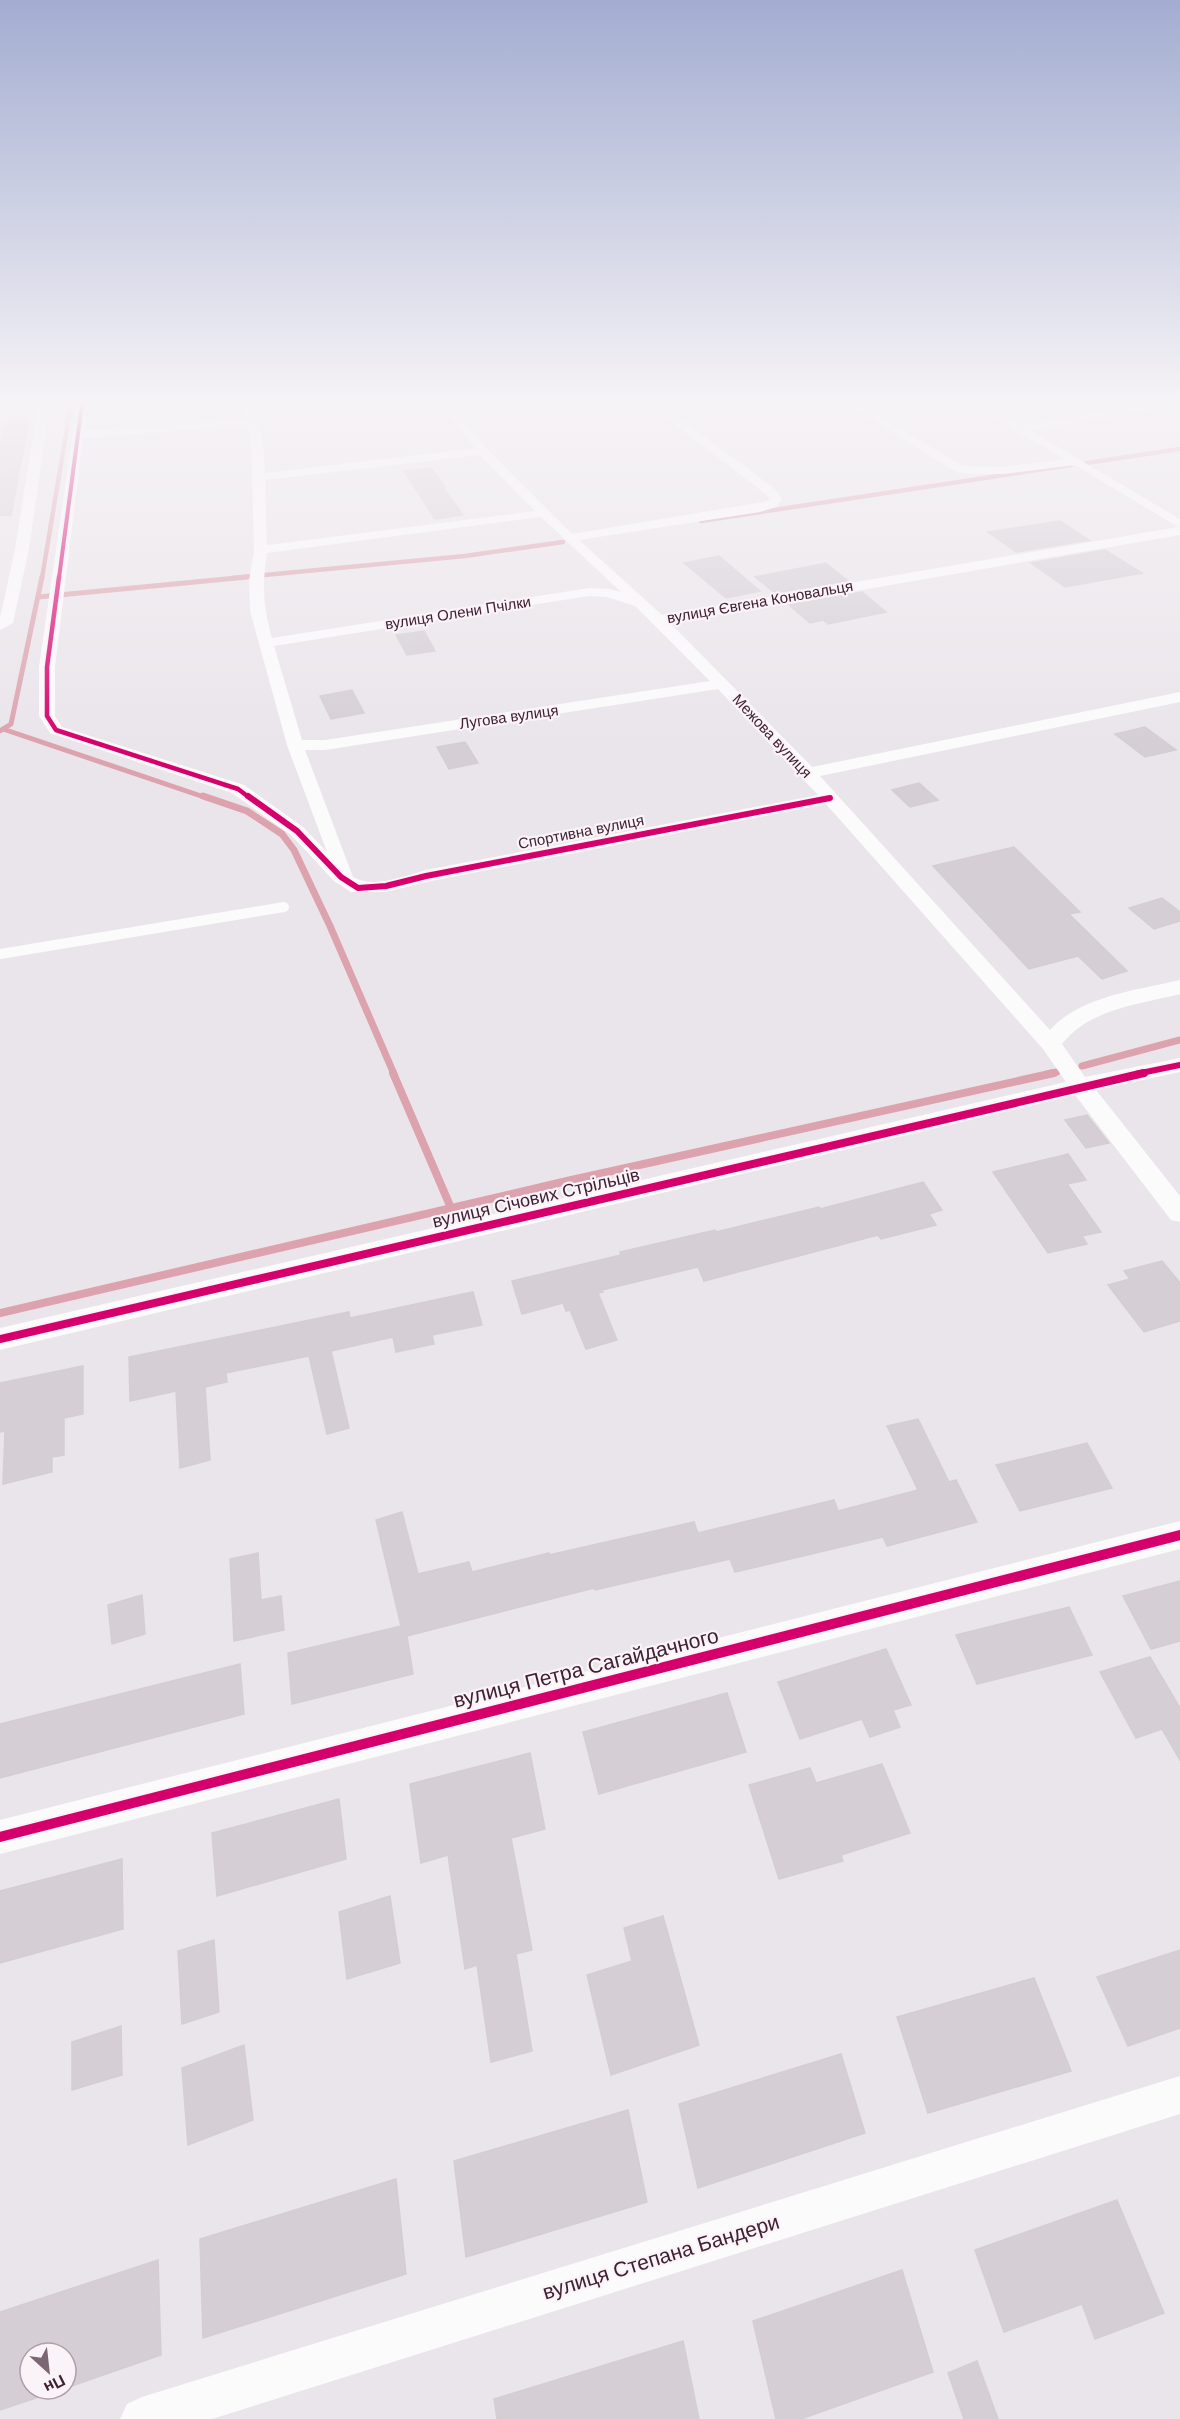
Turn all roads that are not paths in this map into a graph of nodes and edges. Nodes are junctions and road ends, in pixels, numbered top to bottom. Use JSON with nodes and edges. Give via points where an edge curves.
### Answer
{"nodes":[{"id":1,"x":22,"y":517,"type":"edge"},
{"id":2,"x":67,"y":517,"type":"edge"},
{"id":3,"x":261,"y":517,"type":"edge"},
{"id":4,"x":516,"y":517,"type":"edge"},
{"id":5,"x":550,"y":517,"type":"edge"},
{"id":6,"x":703,"y":517,"type":"edge"},
{"id":7,"x":1180,"y":531,"type":"edge"},
{"id":8,"x":569,"y":538,"type":"junction"},
{"id":9,"x":261,"y":550,"type":"junction"},
{"id":10,"x":646,"y":608,"type":"junction"},
{"id":11,"x":659,"y":620,"type":"junction"},
{"id":12,"x":0,"y":626,"type":"edge"},
{"id":13,"x":268,"y":643,"type":"junction"},
{"id":14,"x":723,"y":684,"type":"junction"},
{"id":15,"x":1180,"y":698,"type":"edge"},
{"id":16,"x":295,"y":745,"type":"junction"},
{"id":17,"x":808,"y":773,"type":"junction"},
{"id":18,"x":830,"y":798,"type":"junction"},
{"id":19,"x":345,"y":880,"type":"junction"},
{"id":20,"x":284,"y":907,"type":"dead end"},
{"id":21,"x":0,"y":954,"type":"edge"},
{"id":22,"x":1180,"y":987,"type":"edge"},
{"id":23,"x":1051,"y":1044,"type":"junction"},
{"id":24,"x":1180,"y":1065,"type":"edge"},
{"id":25,"x":1080,"y":1086,"type":"junction"},
{"id":26,"x":1180,"y":1213,"type":"edge"},
{"id":27,"x":0,"y":1339,"type":"edge"},
{"id":28,"x":1180,"y":1535,"type":"edge"},
{"id":29,"x":0,"y":1837,"type":"edge"},
{"id":30,"x":1180,"y":2095,"type":"edge"},
{"id":31,"x":142,"y":2419,"type":"edge"}],
"edges":[{"from":1,"to":12,"type":"street","via":[[6,623]]},
{"from":2,"to":19,"type":"street","via":[[47,667],[47,716],[56,730],[238,789],[297,831]]},
{"from":3,"to":9,"type":"street"},
{"from":4,"to":9,"type":"street"},
{"from":5,"to":8,"type":"street","name":"Межова вулиця"},
{"from":6,"to":8,"type":"street"},
{"from":7,"to":11,"type":"street","name":"вулиця Євгена Коновальця"},
{"from":8,"to":10,"type":"street","name":"Межова вулиця"},
{"from":9,"to":13,"type":"street","via":[[257,610]]},
{"from":10,"to":11,"type":"street","name":"Межова вулиця"},
{"from":10,"to":13,"type":"street","name":"вулиця Олени Пчілки","via":[[609,593],[589,592]]},
{"from":11,"to":14,"type":"street","name":"Межова вулиця"},
{"from":13,"to":16,"type":"street"},
{"from":14,"to":16,"type":"street","name":"Лугова вулиця","via":[[325,746]]},
{"from":14,"to":17,"type":"street","name":"Межова вулиця"},
{"from":15,"to":17,"type":"street"},
{"from":16,"to":19,"type":"street"},
{"from":17,"to":18,"type":"street","name":"Межова вулиця"},
{"from":18,"to":19,"type":"street","name":"Спортивна вулиця","via":[[386,886],[358,888]]},
{"from":18,"to":23,"type":"street","name":"Межова вулиця"},
{"from":20,"to":21,"type":"lane"},
{"from":22,"to":23,"type":"street","via":[[1076,1018]]},
{"from":23,"to":25,"type":"street","name":"Межова вулиця"},
{"from":24,"to":25,"type":"street","name":"вулиця Січових Стрільців"},
{"from":25,"to":26,"type":"street","name":"Межова вулиця"},
{"from":25,"to":27,"type":"street","name":"вулиця Січових Стрільців"},
{"from":28,"to":29,"type":"street","name":"вулиця Петра Сагайдачного"},
{"from":30,"to":31,"type":"street","name":"вулиця Степана Бандери"}]}
